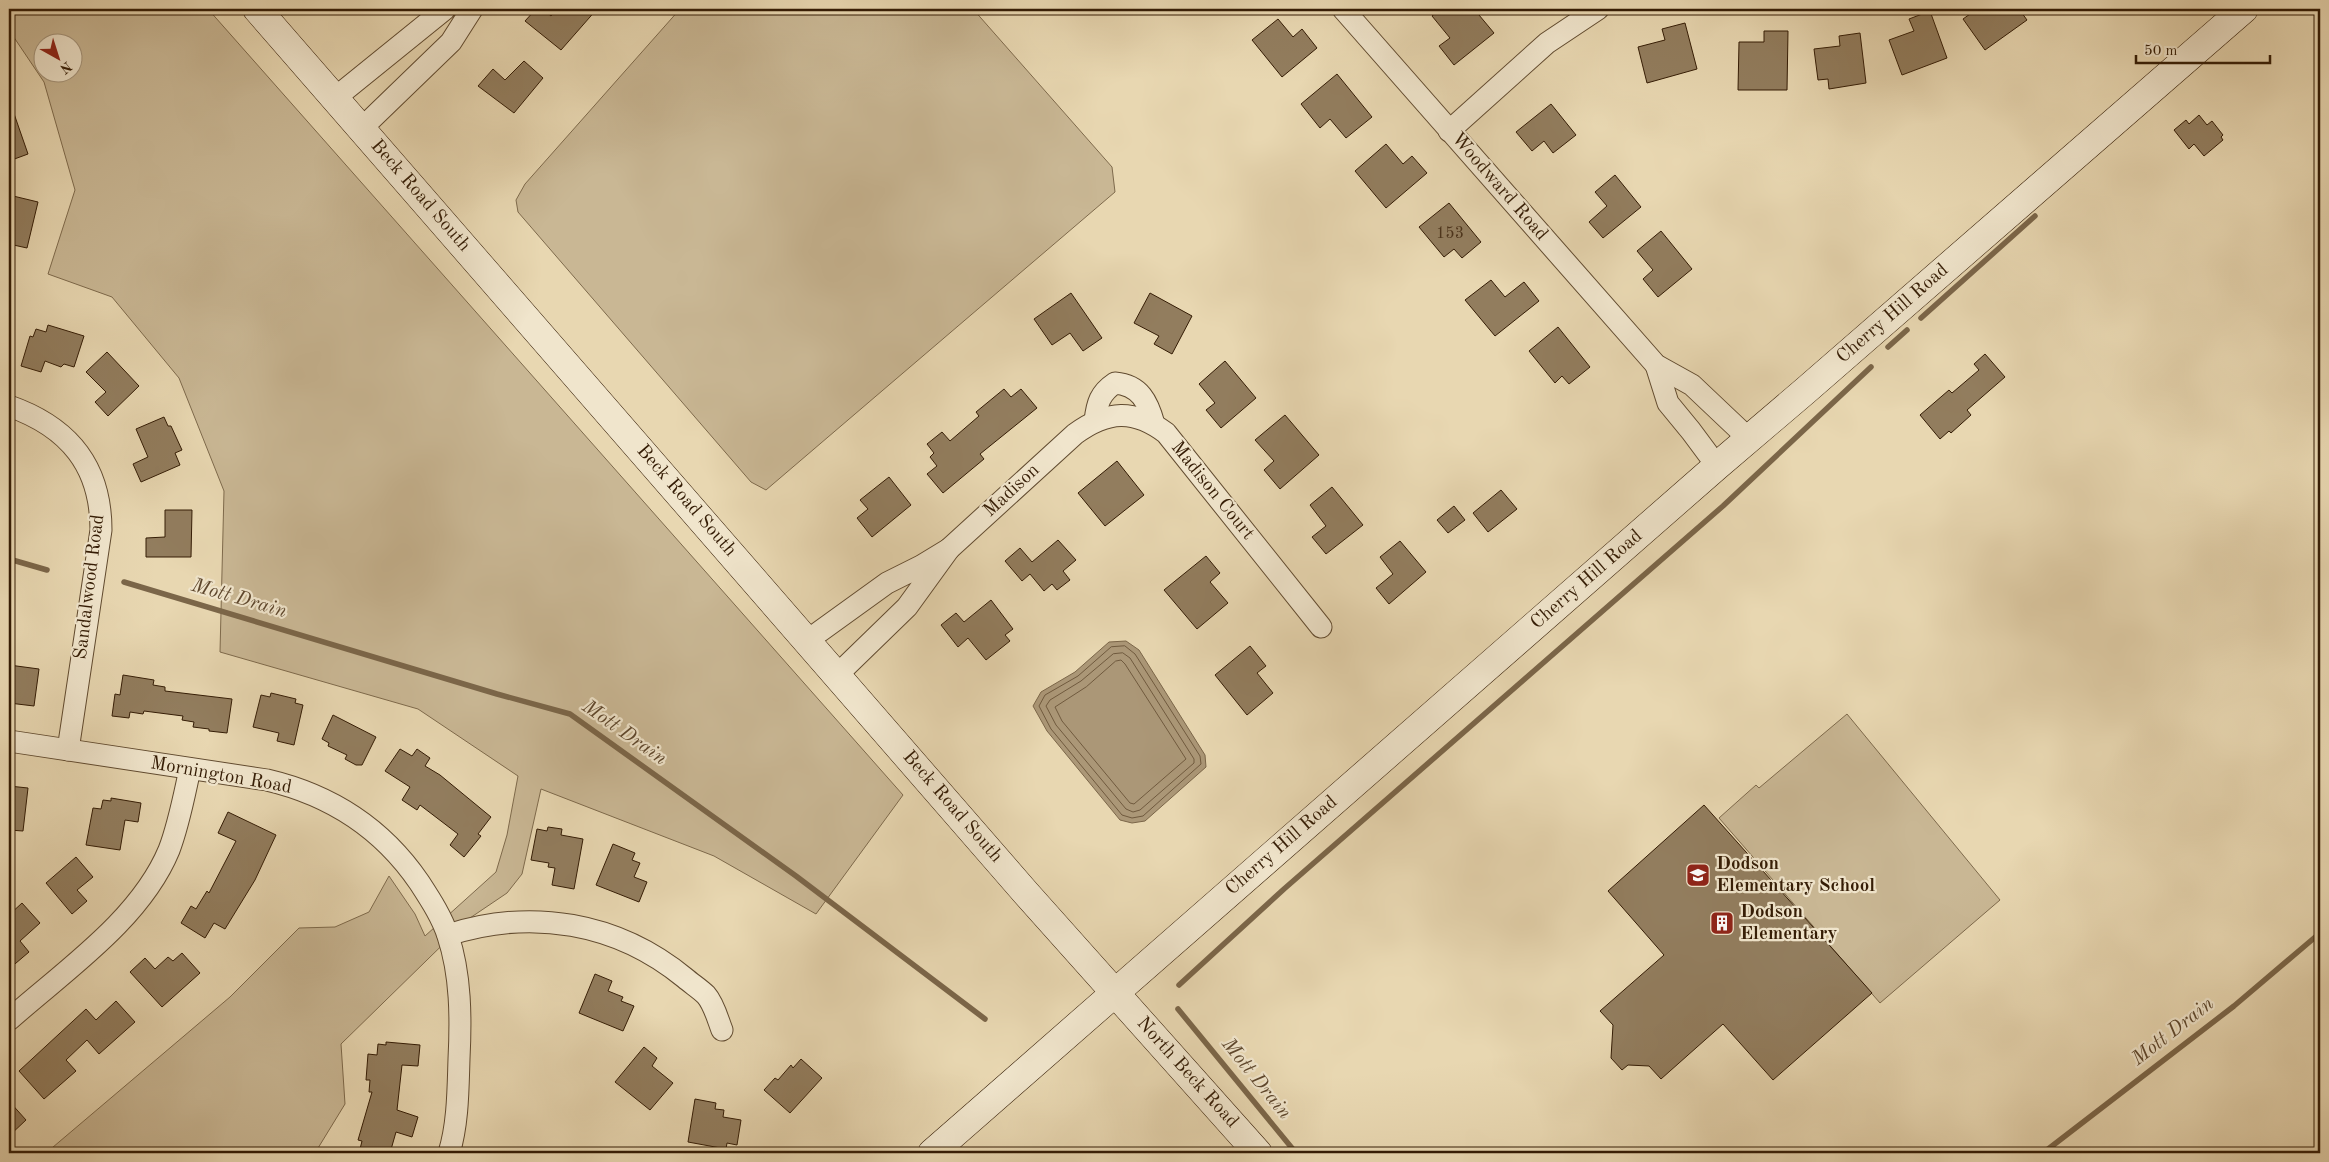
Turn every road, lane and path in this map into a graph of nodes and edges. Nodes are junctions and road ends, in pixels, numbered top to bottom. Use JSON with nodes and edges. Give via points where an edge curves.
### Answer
{"nodes":[{"id":1,"x":257,"y":9,"type":"edge"},
{"id":2,"x":445,"y":9,"type":"edge"},
{"id":3,"x":472,"y":9,"type":"edge"},
{"id":4,"x":1343,"y":9,"type":"edge"},
{"id":5,"x":1598,"y":9,"type":"edge"},
{"id":6,"x":2244,"y":9,"type":"edge"},
{"id":7,"x":335,"y":98,"type":"junction"},
{"id":8,"x":361,"y":130,"type":"junction"},
{"id":9,"x":1450,"y":131,"type":"junction"},
{"id":10,"x":1656,"y":365,"type":"junction"},
{"id":11,"x":9,"y":406,"type":"edge"},
{"id":12,"x":1095,"y":421,"type":"junction"},
{"id":13,"x":1154,"y":424,"type":"junction"},
{"id":14,"x":1075,"y":434,"type":"joint"},
{"id":15,"x":1748,"y":438,"type":"junction"},
{"id":16,"x":1717,"y":466,"type":"junction"},
{"id":17,"x":949,"y":549,"type":"junction"},
{"id":18,"x":1321,"y":627,"type":"dead end"},
{"id":19,"x":808,"y":640,"type":"junction"},
{"id":20,"x":837,"y":675,"type":"junction"},
{"id":21,"x":9,"y":741,"type":"edge"},
{"id":22,"x":68,"y":750,"type":"junction"},
{"id":23,"x":190,"y":769,"type":"junction"},
{"id":24,"x":448,"y":935,"type":"junction"},
{"id":25,"x":1116,"y":994,"type":"junction"},
{"id":26,"x":9,"y":1020,"type":"edge"},
{"id":27,"x":722,"y":1030,"type":"dead end"},
{"id":28,"x":449,"y":1153,"type":"edge"},
{"id":29,"x":932,"y":1153,"type":"edge"},
{"id":30,"x":1258,"y":1153,"type":"edge"}],
"edges":[{"from":1,"to":7,"type":"main road","name":"Beck Road South"},
{"from":2,"to":7,"type":"street"},
{"from":3,"to":8,"type":"street","via":[[451,42]]},
{"from":4,"to":9,"type":"street","name":"Woodward Road"},
{"from":5,"to":9,"type":"street","via":[[1548,43]]},
{"from":6,"to":15,"type":"main road","name":"Cherry Hill Road"},
{"from":7,"to":8,"type":"main road","name":"Beck Road South"},
{"from":8,"to":19,"type":"main road","name":"Beck Road South"},
{"from":9,"to":10,"type":"street","name":"Woodward Road"},
{"from":10,"to":15,"type":"street","name":"Woodward Road","via":[[1692,385]]},
{"from":10,"to":16,"type":"street","name":"Woodward Road","via":[[1668,403]]},
{"from":11,"to":22,"type":"street","name":"Sandalwood Road","via":[[52,426],[67,439],[88,467],[100,500],[101,530]]},
{"from":12,"to":13,"type":"street","name":"Madison Court","via":[[1122,415]]},
{"from":12,"to":13,"type":"street","via":[[1097,401],[1105,389],[1115,383],[1132,386],[1150,410]]},
{"from":12,"to":14,"type":"street","name":"Madison Court"},
{"from":13,"to":18,"type":"street","name":"Madison Court","via":[[1166,434]]},
{"from":14,"to":17,"type":"street","name":"Madison"},
{"from":15,"to":16,"type":"main road","name":"Cherry Hill Road"},
{"from":16,"to":25,"type":"main road","name":"Cherry Hill Road"},
{"from":17,"to":19,"type":"street","name":"Madison","via":[[887,583]]},
{"from":17,"to":20,"type":"street","name":"Madison","via":[[906,607]]},
{"from":19,"to":20,"type":"main road","name":"Beck Road South"},
{"from":20,"to":25,"type":"main road","name":"Beck Road South"},
{"from":21,"to":22,"type":"street","name":"Mornington Road"},
{"from":22,"to":23,"type":"street","name":"Mornington Road"},
{"from":23,"to":24,"type":"street","name":"Mornington Road","via":[[287,785],[321,797],[352,814],[378,834],[408,866],[429,897]]},
{"from":23,"to":26,"type":"street","via":[[168,850],[148,888],[114,928]]},
{"from":24,"to":27,"type":"street","via":[[508,921],[573,925],[608,934],[660,959],[707,996]]},
{"from":24,"to":28,"type":"street","name":"Mornington Road","via":[[459,994],[460,1041],[455,1118]]},
{"from":25,"to":29,"type":"main road","name":"Cherry Hill Road"},
{"from":25,"to":30,"type":"main road","name":"North Beck Road"}]}
